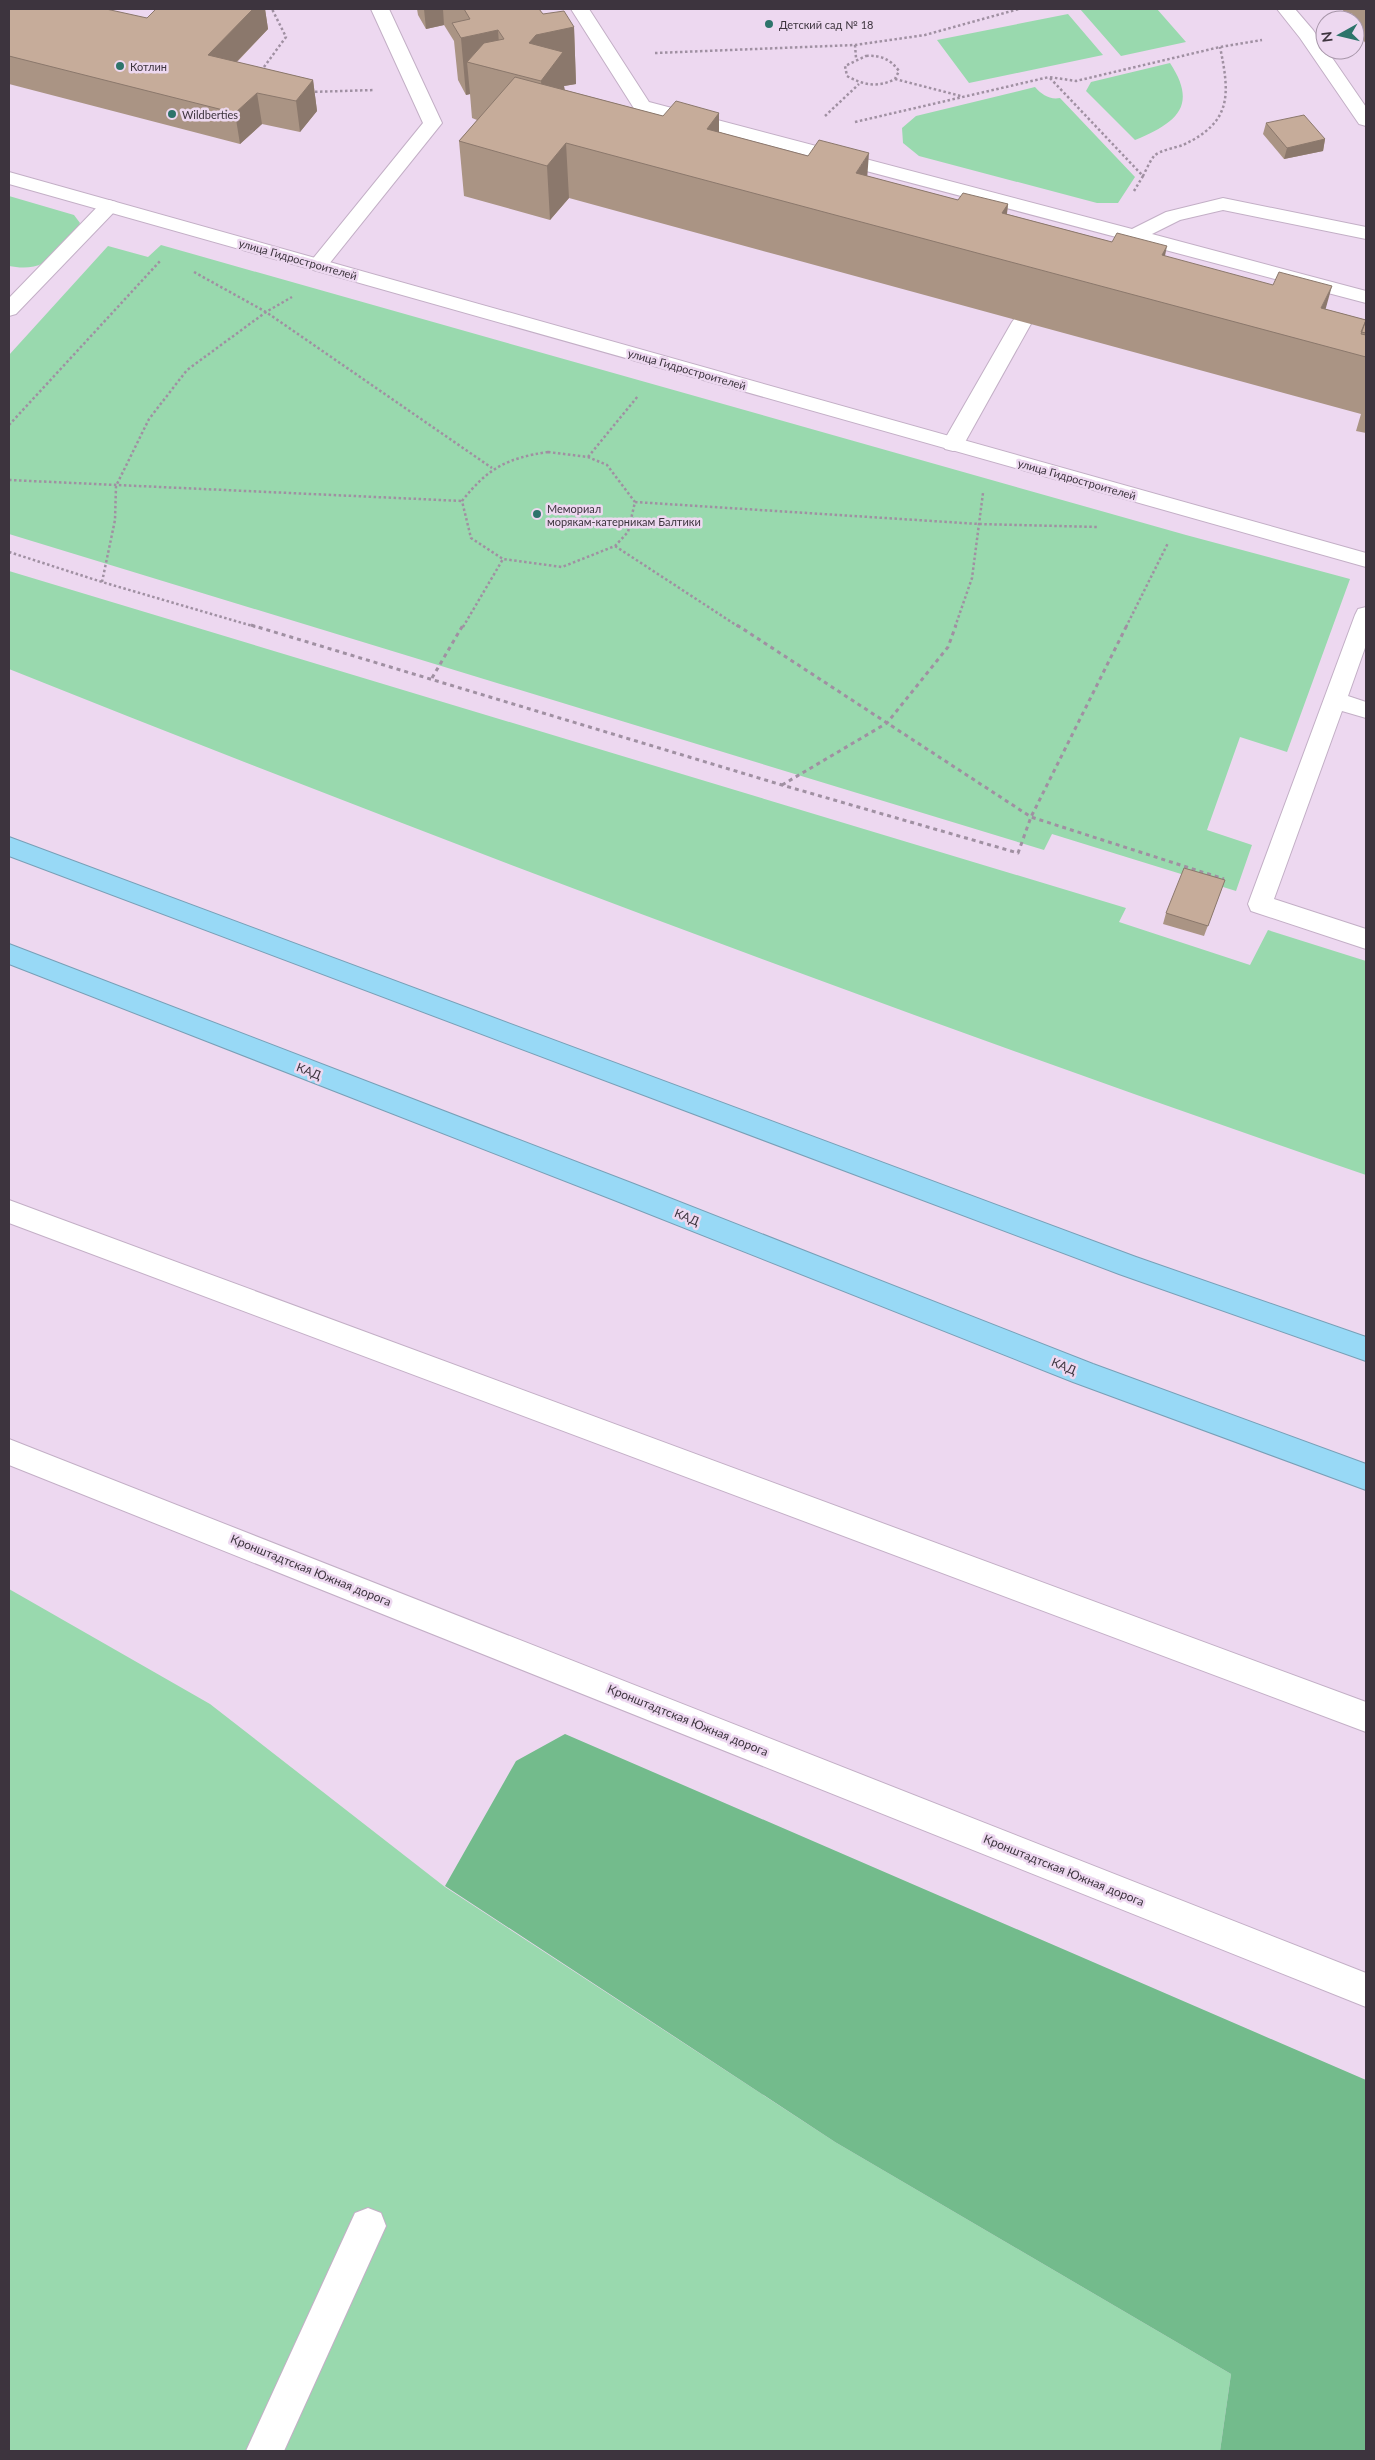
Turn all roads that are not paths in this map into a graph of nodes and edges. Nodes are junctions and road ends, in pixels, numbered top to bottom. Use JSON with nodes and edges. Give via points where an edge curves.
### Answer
{"nodes":[{"id":1,"x":380,"y":9,"type":"edge"},
{"id":2,"x":580,"y":9,"type":"edge"},
{"id":3,"x":1286,"y":9,"type":"edge"},
{"id":4,"x":1364,"y":112,"type":"edge"},
{"id":5,"x":9,"y":178,"type":"edge"},
{"id":6,"x":109,"y":206,"type":"junction"},
{"id":7,"x":1078,"y":219,"type":"junction"},
{"id":8,"x":1366,"y":233,"type":"edge"},
{"id":9,"x":1133,"y":236,"type":"junction"},
{"id":10,"x":1069,"y":237,"type":"edge"},
{"id":11,"x":318,"y":265,"type":"junction"},
{"id":12,"x":1366,"y":297,"type":"edge"},
{"id":13,"x":9,"y":310,"type":"edge"},
{"id":14,"x":1022,"y":322,"type":"edge"},
{"id":15,"x":953,"y":444,"type":"junction"},
{"id":16,"x":1366,"y":560,"type":"edge"},
{"id":17,"x":1366,"y":615,"type":"edge"},
{"id":18,"x":1335,"y":701,"type":"junction"},
{"id":19,"x":1366,"y":710,"type":"edge"},
{"id":20,"x":9,"y":846,"type":"edge"},
{"id":21,"x":1366,"y":939,"type":"edge"},
{"id":22,"x":9,"y":954,"type":"edge"},
{"id":23,"x":9,"y":1211,"type":"edge"},
{"id":24,"x":1366,"y":1349,"type":"edge"},
{"id":25,"x":9,"y":1452,"type":"edge"},
{"id":26,"x":1366,"y":1477,"type":"edge"},
{"id":27,"x":1366,"y":1717,"type":"edge"},
{"id":28,"x":1366,"y":1990,"type":"edge"},
{"id":29,"x":368,"y":2226,"type":"dead end"},
{"id":30,"x":265,"y":2451,"type":"edge"}],
"edges":[{"from":1,"to":11,"type":"street","via":[[434,123]]},
{"from":2,"to":7,"type":"street","via":[[642,106],[801,139]]},
{"from":3,"to":4,"type":"street"},
{"from":5,"to":6,"type":"street","name":"улица Гидростроителей"},
{"from":6,"to":11,"type":"street","name":"улица Гидростроителей"},
{"from":6,"to":13,"type":"street"},
{"from":7,"to":9,"type":"street"},
{"from":7,"to":10,"type":"street"},
{"from":8,"to":9,"type":"street","via":[[1223,204],[1173,216]]},
{"from":9,"to":12,"type":"street"},
{"from":11,"to":15,"type":"street","name":"улица Гидростроителей"},
{"from":14,"to":15,"type":"street"},
{"from":15,"to":16,"type":"street","name":"улица Гидростроителей"},
{"from":17,"to":18,"type":"street"},
{"from":18,"to":19,"type":"street"},
{"from":18,"to":21,"type":"street","via":[[1260,904]]},
{"from":20,"to":24,"type":"highway","via":[[1129,1266]]},
{"from":22,"to":26,"type":"highway","name":"КАД","via":[[1082,1373]]},
{"from":23,"to":27,"type":"street"},
{"from":25,"to":28,"type":"street","name":"Кронштадтская Южная дорога"},
{"from":29,"to":30,"type":"street"}]}
